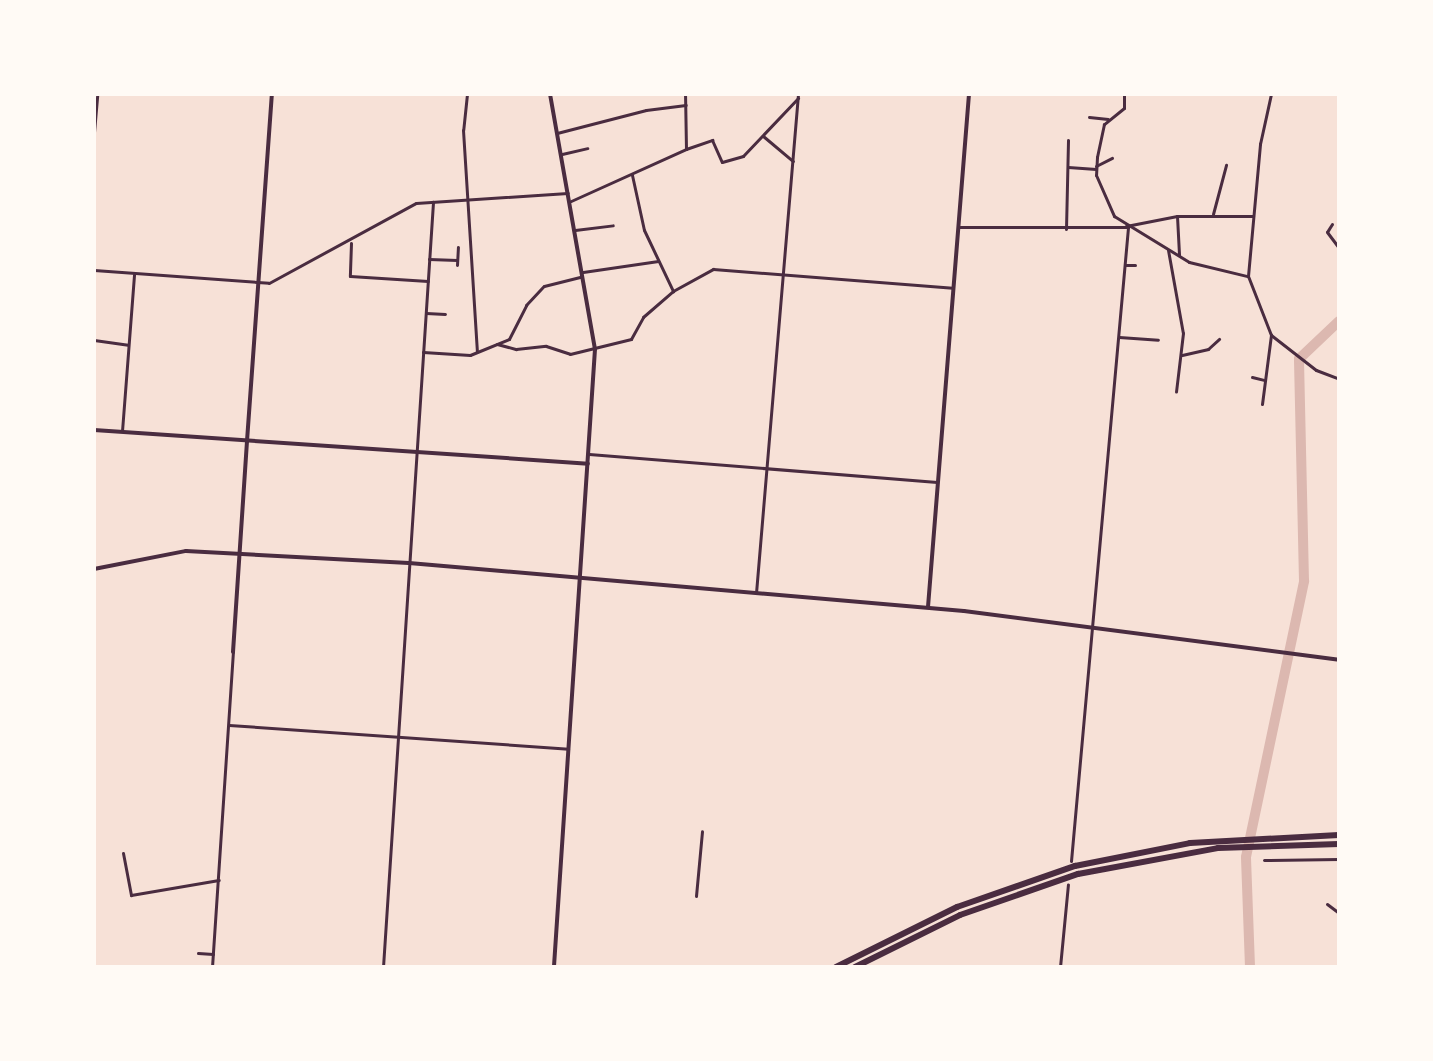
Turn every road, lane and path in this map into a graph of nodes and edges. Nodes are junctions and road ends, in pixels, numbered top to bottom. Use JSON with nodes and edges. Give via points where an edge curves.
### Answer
{"nodes":[{"id":1,"x":97,"y":94,"type":"edge"},
{"id":2,"x":272,"y":94,"type":"edge"},
{"id":3,"x":467,"y":94,"type":"edge"},
{"id":4,"x":550,"y":94,"type":"edge"},
{"id":5,"x":685,"y":94,"type":"edge"},
{"id":6,"x":969,"y":94,"type":"edge"},
{"id":7,"x":1124,"y":94,"type":"edge"},
{"id":8,"x":1271,"y":94,"type":"edge"},
{"id":9,"x":798,"y":96,"type":"edge"},
{"id":10,"x":686,"y":105,"type":"junction"},
{"id":11,"x":1089,"y":117,"type":"dead end"},
{"id":12,"x":1108,"y":119,"type":"junction"},
{"id":13,"x":94,"y":132,"type":"edge"},
{"id":14,"x":557,"y":133,"type":"junction"},
{"id":15,"x":763,"y":136,"type":"junction"},
{"id":16,"x":1068,"y":140,"type":"dead end"},
{"id":17,"x":587,"y":148,"type":"dead end"},
{"id":18,"x":686,"y":149,"type":"junction"},
{"id":19,"x":562,"y":154,"type":"junction"},
{"id":20,"x":1112,"y":158,"type":"dead end"},
{"id":21,"x":793,"y":161,"type":"junction"},
{"id":22,"x":1226,"y":165,"type":"dead end"},
{"id":23,"x":1068,"y":167,"type":"junction"},
{"id":24,"x":1096,"y":168,"type":"junction"},
{"id":25,"x":632,"y":173,"type":"junction"},
{"id":26,"x":569,"y":193,"type":"junction"},
{"id":27,"x":469,"y":199,"type":"junction"},
{"id":28,"x":571,"y":201,"type":"junction"},
{"id":29,"x":433,"y":202,"type":"junction"},
{"id":30,"x":1213,"y":214,"type":"junction"},
{"id":31,"x":1177,"y":216,"type":"junction"},
{"id":32,"x":1253,"y":216,"type":"junction"},
{"id":33,"x":1332,"y":224,"type":"dead end"},
{"id":34,"x":613,"y":225,"type":"dead end"},
{"id":35,"x":1127,"y":226,"type":"junction"},
{"id":36,"x":958,"y":227,"type":"junction"},
{"id":37,"x":1066,"y":229,"type":"junction"},
{"id":38,"x":575,"y":230,"type":"junction"},
{"id":39,"x":350,"y":241,"type":"junction"},
{"id":40,"x":458,"y":247,"type":"dead end"},
{"id":41,"x":1168,"y":247,"type":"junction"},
{"id":42,"x":1339,"y":248,"type":"edge"},
{"id":43,"x":1179,"y":255,"type":"junction"},
{"id":44,"x":429,"y":259,"type":"junction"},
{"id":45,"x":658,"y":261,"type":"junction"},
{"id":46,"x":1126,"y":265,"type":"junction"},
{"id":47,"x":1135,"y":265,"type":"dead end"},
{"id":48,"x":94,"y":270,"type":"edge"},
{"id":49,"x":134,"y":274,"type":"junction"},
{"id":50,"x":582,"y":275,"type":"junction"},
{"id":51,"x":783,"y":275,"type":"junction"},
{"id":52,"x":1248,"y":276,"type":"junction"},
{"id":53,"x":428,"y":281,"type":"junction"},
{"id":54,"x":258,"y":284,"type":"junction"},
{"id":55,"x":952,"y":288,"type":"junction"},
{"id":56,"x":673,"y":291,"type":"junction"},
{"id":57,"x":426,"y":313,"type":"junction"},
{"id":58,"x":445,"y":314,"type":"dead end"},
{"id":59,"x":1271,"y":335,"type":"junction"},
{"id":60,"x":1119,"y":337,"type":"junction"},
{"id":61,"x":1219,"y":339,"type":"dead end"},
{"id":62,"x":94,"y":340,"type":"edge"},
{"id":63,"x":1158,"y":340,"type":"dead end"},
{"id":64,"x":497,"y":344,"type":"junction"},
{"id":65,"x":128,"y":345,"type":"junction"},
{"id":66,"x":595,"y":349,"type":"junction"},
{"id":67,"x":423,"y":352,"type":"junction"},
{"id":68,"x":477,"y":352,"type":"junction"},
{"id":69,"x":1182,"y":355,"type":"junction"},
{"id":70,"x":1252,"y":377,"type":"dead end"},
{"id":71,"x":1339,"y":379,"type":"edge"},
{"id":72,"x":1265,"y":381,"type":"junction"},
{"id":73,"x":1176,"y":392,"type":"dead end"},
{"id":74,"x":1262,"y":404,"type":"dead end"},
{"id":75,"x":94,"y":430,"type":"edge"},
{"id":76,"x":122,"y":431,"type":"junction"},
{"id":77,"x":247,"y":441,"type":"junction"},
{"id":78,"x":417,"y":452,"type":"junction"},
{"id":79,"x":589,"y":454,"type":"junction"},
{"id":80,"x":588,"y":464,"type":"junction"},
{"id":81,"x":766,"y":469,"type":"junction"},
{"id":82,"x":937,"y":482,"type":"junction"},
{"id":83,"x":240,"y":556,"type":"junction"},
{"id":84,"x":409,"y":563,"type":"junction"},
{"id":85,"x":94,"y":569,"type":"edge"},
{"id":86,"x":579,"y":577,"type":"junction"},
{"id":87,"x":756,"y":593,"type":"junction"},
{"id":88,"x":928,"y":607,"type":"junction"},
{"id":89,"x":1092,"y":626,"type":"junction"},
{"id":90,"x":233,"y":652,"type":"joint"},
{"id":91,"x":1339,"y":660,"type":"edge"},
{"id":92,"x":229,"y":725,"type":"junction"},
{"id":93,"x":398,"y":738,"type":"junction"},
{"id":94,"x":568,"y":749,"type":"junction"},
{"id":95,"x":702,"y":831,"type":"dead end"},
{"id":96,"x":1339,"y":835,"type":"edge"},
{"id":97,"x":1339,"y":844,"type":"edge"},
{"id":98,"x":123,"y":853,"type":"dead end"},
{"id":99,"x":1339,"y":859,"type":"edge"},
{"id":100,"x":1264,"y":860,"type":"dead end"},
{"id":101,"x":1071,"y":861,"type":"dead end"},
{"id":102,"x":219,"y":880,"type":"junction"},
{"id":103,"x":1068,"y":884,"type":"dead end"},
{"id":104,"x":696,"y":896,"type":"dead end"},
{"id":105,"x":1327,"y":904,"type":"dead end"},
{"id":106,"x":1339,"y":913,"type":"edge"},
{"id":107,"x":198,"y":953,"type":"dead end"},
{"id":108,"x":213,"y":954,"type":"junction"},
{"id":109,"x":214,"y":967,"type":"edge"},
{"id":110,"x":383,"y":967,"type":"edge"},
{"id":111,"x":554,"y":967,"type":"edge"},
{"id":112,"x":836,"y":967,"type":"edge"},
{"id":113,"x":855,"y":967,"type":"edge"},
{"id":114,"x":1060,"y":967,"type":"edge"}],
"edges":[{"from":1,"to":13,"type":"street"},
{"from":2,"to":54,"type":"street"},
{"from":3,"to":27,"type":"street","via":[[463,130]]},
{"from":4,"to":14,"type":"street"},
{"from":5,"to":10,"type":"street"},
{"from":6,"to":36,"type":"street"},
{"from":7,"to":12,"type":"street","via":[[1124,108]]},
{"from":8,"to":32,"type":"street","via":[[1261,132]]},
{"from":9,"to":15,"type":"street"},
{"from":9,"to":21,"type":"street"},
{"from":10,"to":14,"type":"street"},
{"from":10,"to":18,"type":"street"},
{"from":11,"to":12,"type":"street"},
{"from":12,"to":24,"type":"street"},
{"from":14,"to":19,"type":"street"},
{"from":15,"to":18,"type":"street","via":[[743,156],[725,163],[712,140]]},
{"from":15,"to":21,"type":"street"},
{"from":16,"to":23,"type":"street"},
{"from":17,"to":19,"type":"street"},
{"from":18,"to":25,"type":"street"},
{"from":19,"to":26,"type":"street"},
{"from":20,"to":24,"type":"street"},
{"from":21,"to":51,"type":"street"},
{"from":22,"to":30,"type":"street"},
{"from":23,"to":24,"type":"street"},
{"from":23,"to":37,"type":"street"},
{"from":24,"to":35,"type":"street","via":[[1111,209]]},
{"from":25,"to":28,"type":"street"},
{"from":25,"to":45,"type":"street","via":[[634,197]]},
{"from":26,"to":27,"type":"street"},
{"from":26,"to":28,"type":"street"},
{"from":27,"to":29,"type":"street"},
{"from":27,"to":68,"type":"street"},
{"from":28,"to":38,"type":"street"},
{"from":29,"to":39,"type":"street","via":[[416,203]]},
{"from":29,"to":44,"type":"street"},
{"from":30,"to":31,"type":"street"},
{"from":30,"to":32,"type":"street"},
{"from":31,"to":35,"type":"street"},
{"from":31,"to":43,"type":"street"},
{"from":32,"to":52,"type":"street"},
{"from":33,"to":42,"type":"street","via":[[1327,232]]},
{"from":34,"to":38,"type":"street"},
{"from":35,"to":37,"type":"street"},
{"from":35,"to":41,"type":"street"},
{"from":35,"to":46,"type":"street"},
{"from":36,"to":37,"type":"street"},
{"from":36,"to":55,"type":"street"},
{"from":38,"to":50,"type":"street"},
{"from":39,"to":53,"type":"street","via":[[350,276]]},
{"from":39,"to":54,"type":"street","via":[[276,282]]},
{"from":40,"to":44,"type":"street","via":[[457,262]]},
{"from":41,"to":43,"type":"street"},
{"from":41,"to":69,"type":"street"},
{"from":43,"to":52,"type":"street"},
{"from":44,"to":53,"type":"street"},
{"from":45,"to":50,"type":"street"},
{"from":45,"to":56,"type":"street"},
{"from":46,"to":47,"type":"street"},
{"from":46,"to":60,"type":"street"},
{"from":48,"to":49,"type":"street"},
{"from":49,"to":54,"type":"street"},
{"from":49,"to":65,"type":"street"},
{"from":50,"to":64,"type":"street","via":[[544,286],[526,305],[514,333]]},
{"from":50,"to":66,"type":"street"},
{"from":51,"to":55,"type":"street"},
{"from":51,"to":56,"type":"street","via":[[713,269]]},
{"from":51,"to":81,"type":"street"},
{"from":52,"to":59,"type":"street"},
{"from":53,"to":57,"type":"street"},
{"from":54,"to":77,"type":"street"},
{"from":55,"to":82,"type":"street"},
{"from":56,"to":66,"type":"street","via":[[639,321],[631,339]]},
{"from":57,"to":58,"type":"street"},
{"from":57,"to":67,"type":"street"},
{"from":59,"to":71,"type":"street"},
{"from":59,"to":72,"type":"street"},
{"from":60,"to":63,"type":"street"},
{"from":60,"to":89,"type":"street"},
{"from":61,"to":69,"type":"street","via":[[1208,349]]},
{"from":62,"to":65,"type":"street"},
{"from":64,"to":66,"type":"street","via":[[516,349],[546,346],[570,354]]},
{"from":64,"to":68,"type":"street"},
{"from":65,"to":76,"type":"street"},
{"from":66,"to":79,"type":"street"},
{"from":67,"to":68,"type":"street"},
{"from":67,"to":78,"type":"street"},
{"from":69,"to":73,"type":"street"},
{"from":70,"to":72,"type":"street"},
{"from":72,"to":74,"type":"street"},
{"from":75,"to":76,"type":"street"},
{"from":76,"to":77,"type":"street"},
{"from":77,"to":78,"type":"street"},
{"from":77,"to":83,"type":"street"},
{"from":78,"to":80,"type":"street"},
{"from":78,"to":84,"type":"street"},
{"from":79,"to":80,"type":"street"},
{"from":79,"to":81,"type":"street"},
{"from":80,"to":86,"type":"street"},
{"from":81,"to":82,"type":"street"},
{"from":81,"to":87,"type":"street"},
{"from":82,"to":88,"type":"street"},
{"from":83,"to":84,"type":"street"},
{"from":83,"to":85,"type":"street","via":[[186,551]]},
{"from":83,"to":90,"type":"street"},
{"from":84,"to":86,"type":"street"},
{"from":84,"to":93,"type":"street"},
{"from":86,"to":87,"type":"street"},
{"from":86,"to":94,"type":"street"},
{"from":87,"to":88,"type":"street"},
{"from":88,"to":89,"type":"street"},
{"from":89,"to":91,"type":"street"},
{"from":89,"to":101,"type":"street"},
{"from":90,"to":92,"type":"street"},
{"from":92,"to":93,"type":"street"},
{"from":92,"to":102,"type":"street"},
{"from":93,"to":94,"type":"street"},
{"from":93,"to":110,"type":"street"},
{"from":94,"to":111,"type":"street"},
{"from":95,"to":104,"type":"street"},
{"from":96,"to":112,"type":"highway","via":[[1246,837],[1149,849],[1042,875],[957,907]]},
{"from":97,"to":113,"type":"highway","via":[[1243,846],[1151,858],[1046,883],[960,915]]},
{"from":98,"to":102,"type":"street","via":[[131,895]]},
{"from":99,"to":100,"type":"street"},
{"from":102,"to":108,"type":"street"},
{"from":103,"to":114,"type":"street"},
{"from":105,"to":106,"type":"street"},
{"from":107,"to":108,"type":"street"},
{"from":108,"to":109,"type":"street"}]}
